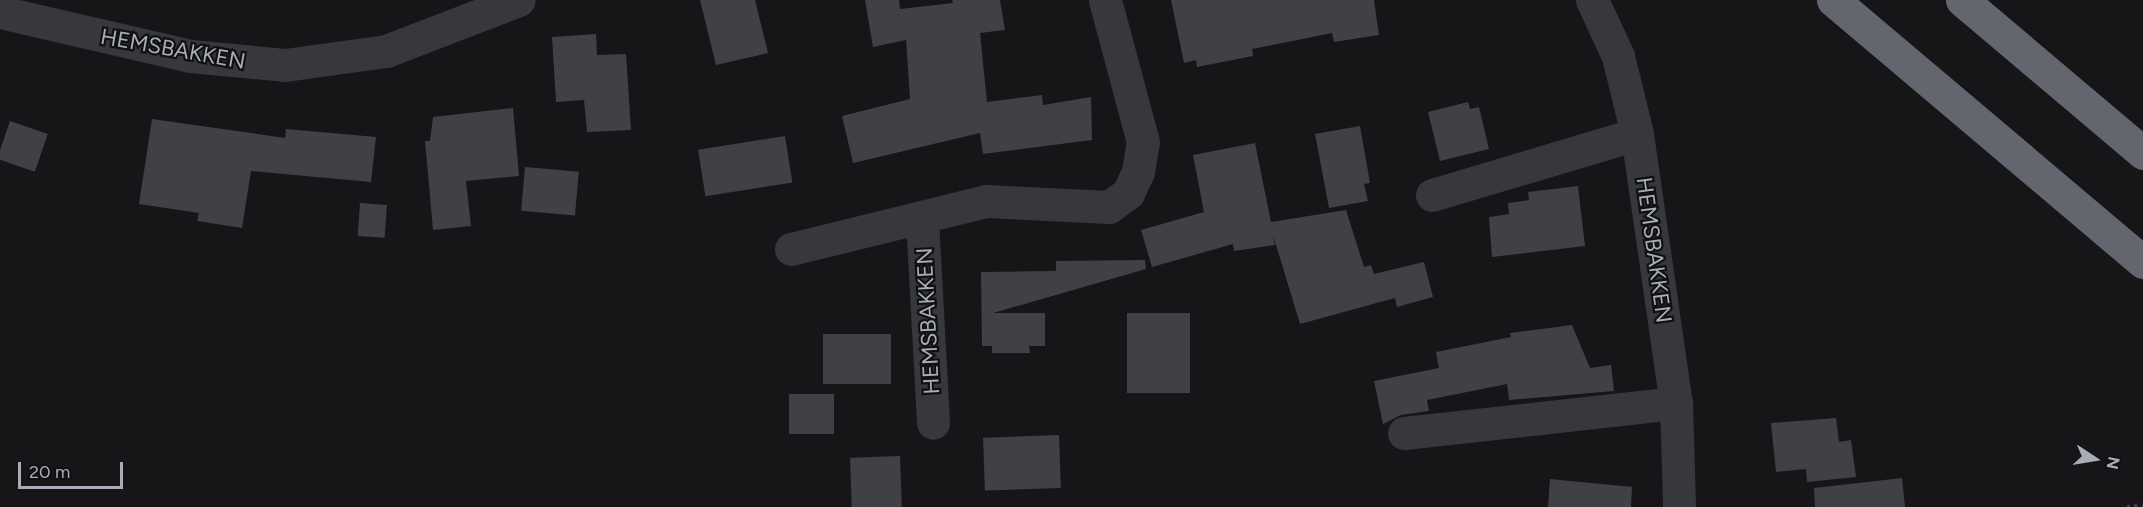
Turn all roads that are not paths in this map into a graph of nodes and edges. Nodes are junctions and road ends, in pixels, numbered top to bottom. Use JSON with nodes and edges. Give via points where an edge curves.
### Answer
{"nodes":[{"id":1,"x":519,"y":0,"type":"edge"},
{"id":2,"x":1105,"y":0,"type":"edge"},
{"id":3,"x":1592,"y":0,"type":"edge"},
{"id":4,"x":1833,"y":0,"type":"edge"},
{"id":5,"x":1962,"y":0,"type":"edge"},
{"id":6,"x":0,"y":12,"type":"edge"},
{"id":7,"x":1637,"y":134,"type":"junction"},
{"id":8,"x":2143,"y":153,"type":"edge"},
{"id":9,"x":1432,"y":195,"type":"dead end"},
{"id":10,"x":922,"y":219,"type":"junction"},
{"id":11,"x":791,"y":249,"type":"dead end"},
{"id":12,"x":2143,"y":262,"type":"edge"},
{"id":13,"x":1676,"y":403,"type":"junction"},
{"id":14,"x":933,"y":423,"type":"dead end"},
{"id":15,"x":1404,"y":433,"type":"dead end"},
{"id":16,"x":1679,"y":507,"type":"edge"}],
"edges":[{"from":1,"to":6,"type":"street","name":"HEMSBAKKEN","via":[[386,51],[285,65],[190,56]]},
{"from":2,"to":10,"type":"street","name":"HEMSBAKKEN","via":[[1143,142],[1138,172],[1128,193],[1109,207],[986,201]]},
{"from":3,"to":7,"type":"street","name":"HEMSBAKKEN","via":[[1618,56]]},
{"from":4,"to":12,"type":"highway"},
{"from":5,"to":8,"type":"highway"},
{"from":7,"to":9,"type":"street"},
{"from":7,"to":13,"type":"street","name":"HEMSBAKKEN"},
{"from":10,"to":11,"type":"street","name":"HEMSBAKKEN"},
{"from":10,"to":14,"type":"street","name":"HEMSBAKKEN"},
{"from":13,"to":15,"type":"street"},
{"from":13,"to":16,"type":"street","name":"HEMSBAKKEN"}]}
